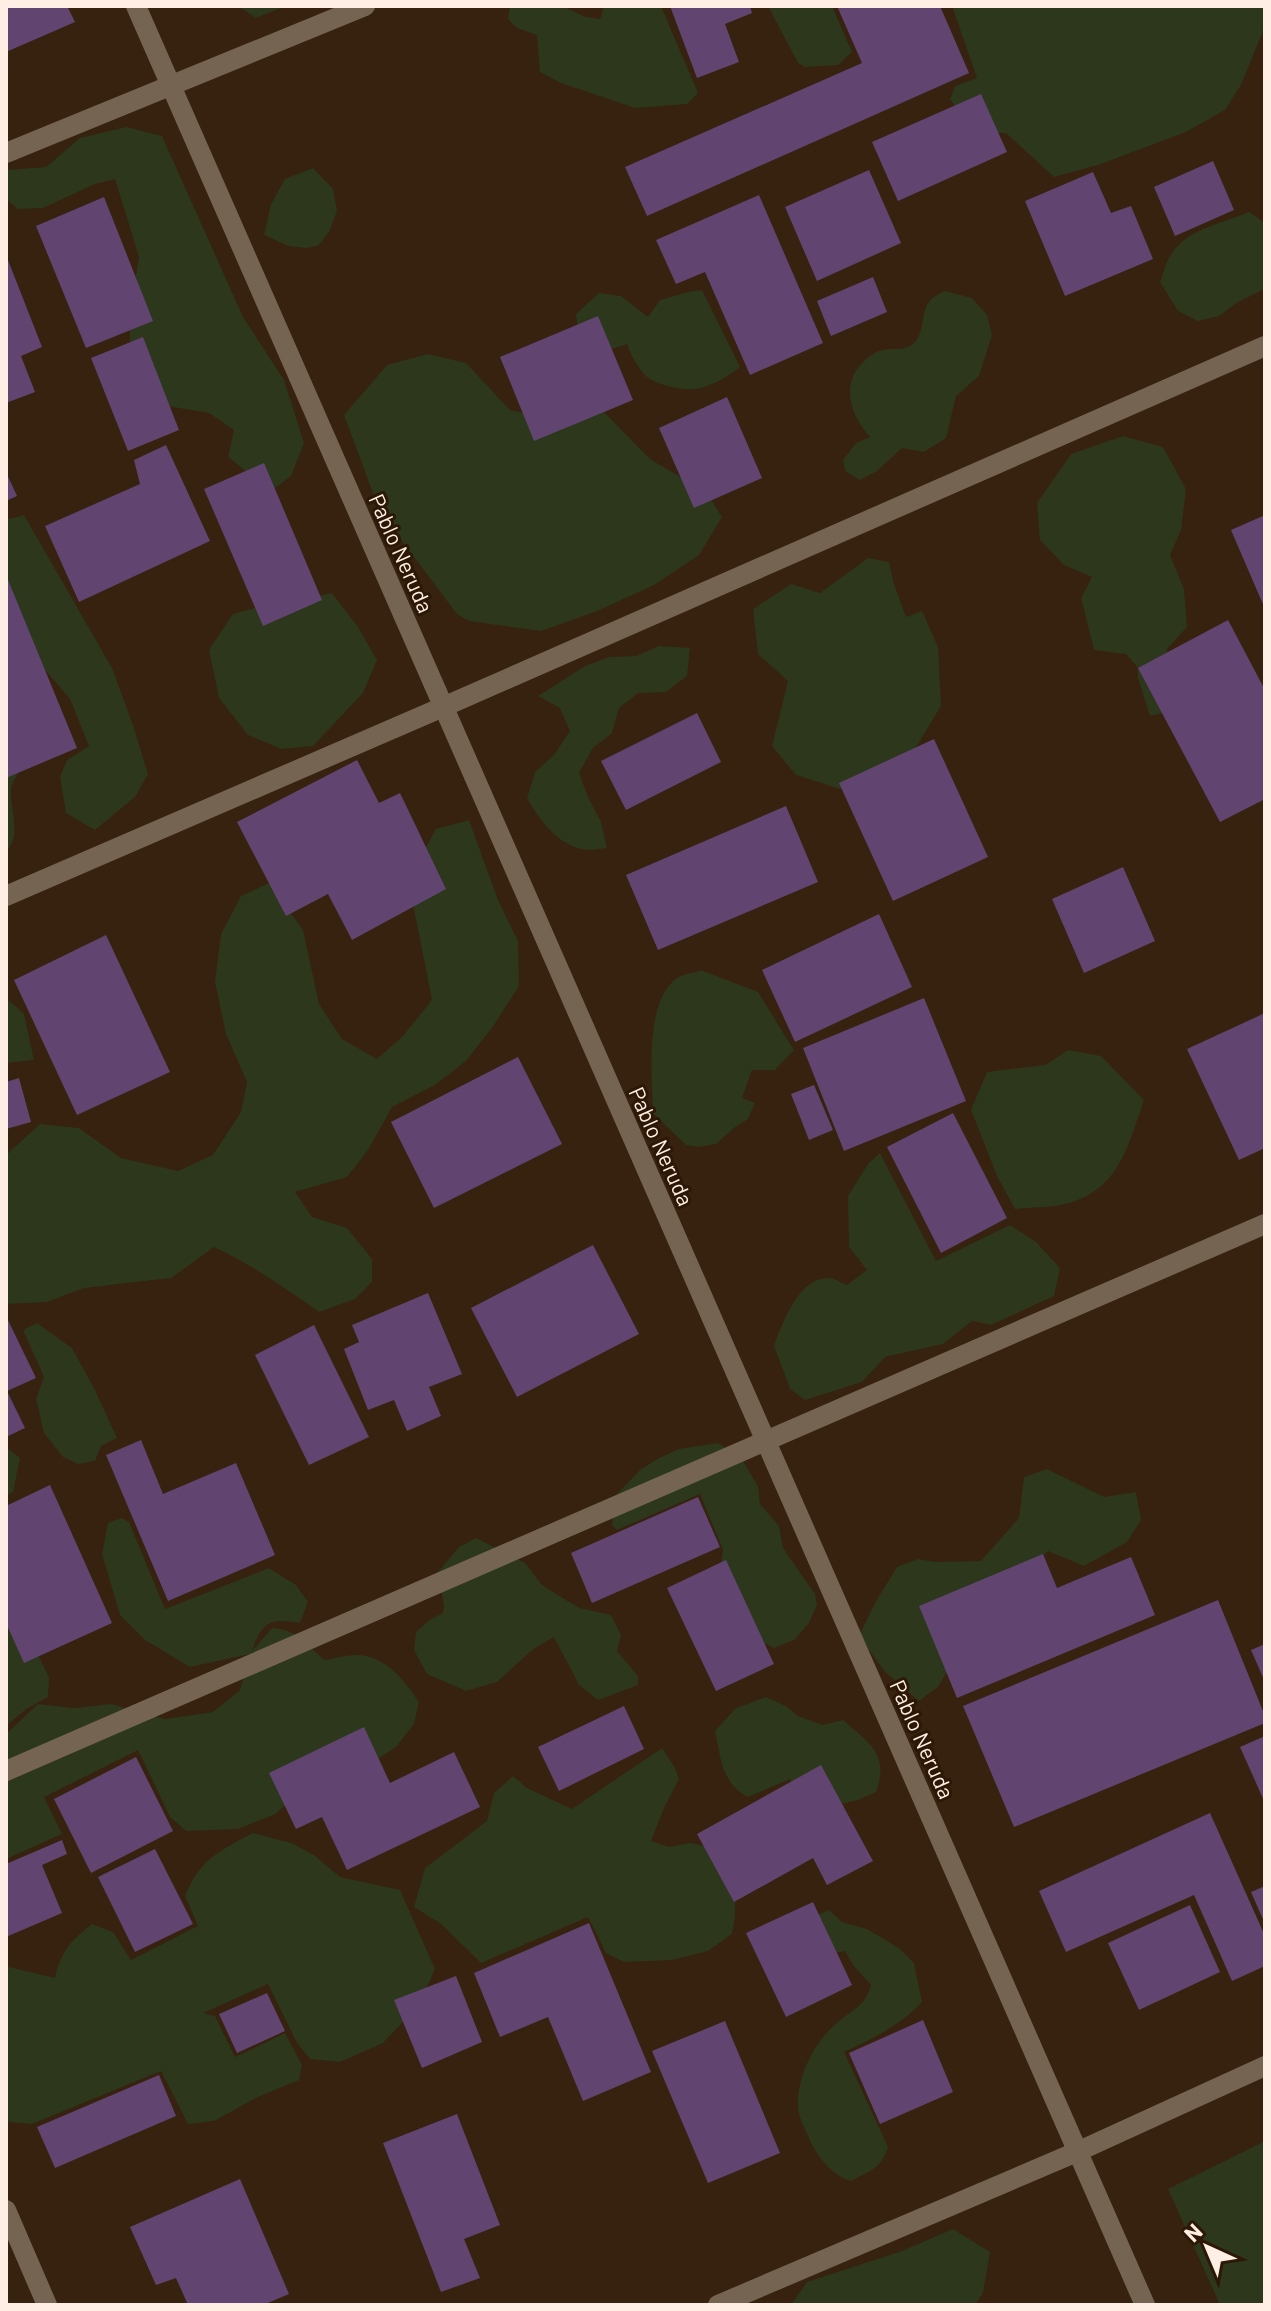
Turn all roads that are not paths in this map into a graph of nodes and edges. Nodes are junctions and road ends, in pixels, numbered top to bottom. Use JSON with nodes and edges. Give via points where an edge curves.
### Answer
{"nodes":[{"id":1,"x":136,"y":6,"type":"edge"},
{"id":2,"x":365,"y":6,"type":"edge"},
{"id":3,"x":171,"y":85,"type":"junction"},
{"id":4,"x":6,"y":153,"type":"edge"},
{"id":5,"x":1265,"y":346,"type":"edge"},
{"id":6,"x":443,"y":707,"type":"junction"},
{"id":7,"x":6,"y":896,"type":"edge"},
{"id":8,"x":1265,"y":1224,"type":"edge"},
{"id":9,"x":765,"y":1440,"type":"junction"},
{"id":10,"x":6,"y":1771,"type":"edge"},
{"id":11,"x":1265,"y":2066,"type":"edge"},
{"id":12,"x":1079,"y":2151,"type":"junction"},
{"id":13,"x":6,"y":2210,"type":"edge"},
{"id":14,"x":47,"y":2305,"type":"edge"},
{"id":15,"x":718,"y":2305,"type":"edge"},
{"id":16,"x":1145,"y":2305,"type":"edge"}],
"edges":[{"from":1,"to":3,"type":"street","name":"Pablo Neruda"},
{"from":2,"to":3,"type":"street"},
{"from":3,"to":4,"type":"street"},
{"from":3,"to":6,"type":"street","name":"Pablo Neruda"},
{"from":5,"to":6,"type":"street"},
{"from":6,"to":7,"type":"street"},
{"from":6,"to":9,"type":"street","name":"Pablo Neruda"},
{"from":8,"to":9,"type":"street"},
{"from":9,"to":10,"type":"street"},
{"from":9,"to":12,"type":"street","name":"Pablo Neruda"},
{"from":11,"to":12,"type":"street"},
{"from":12,"to":15,"type":"street"},
{"from":12,"to":16,"type":"street","name":"Pablo Neruda"},
{"from":13,"to":14,"type":"street"}]}
